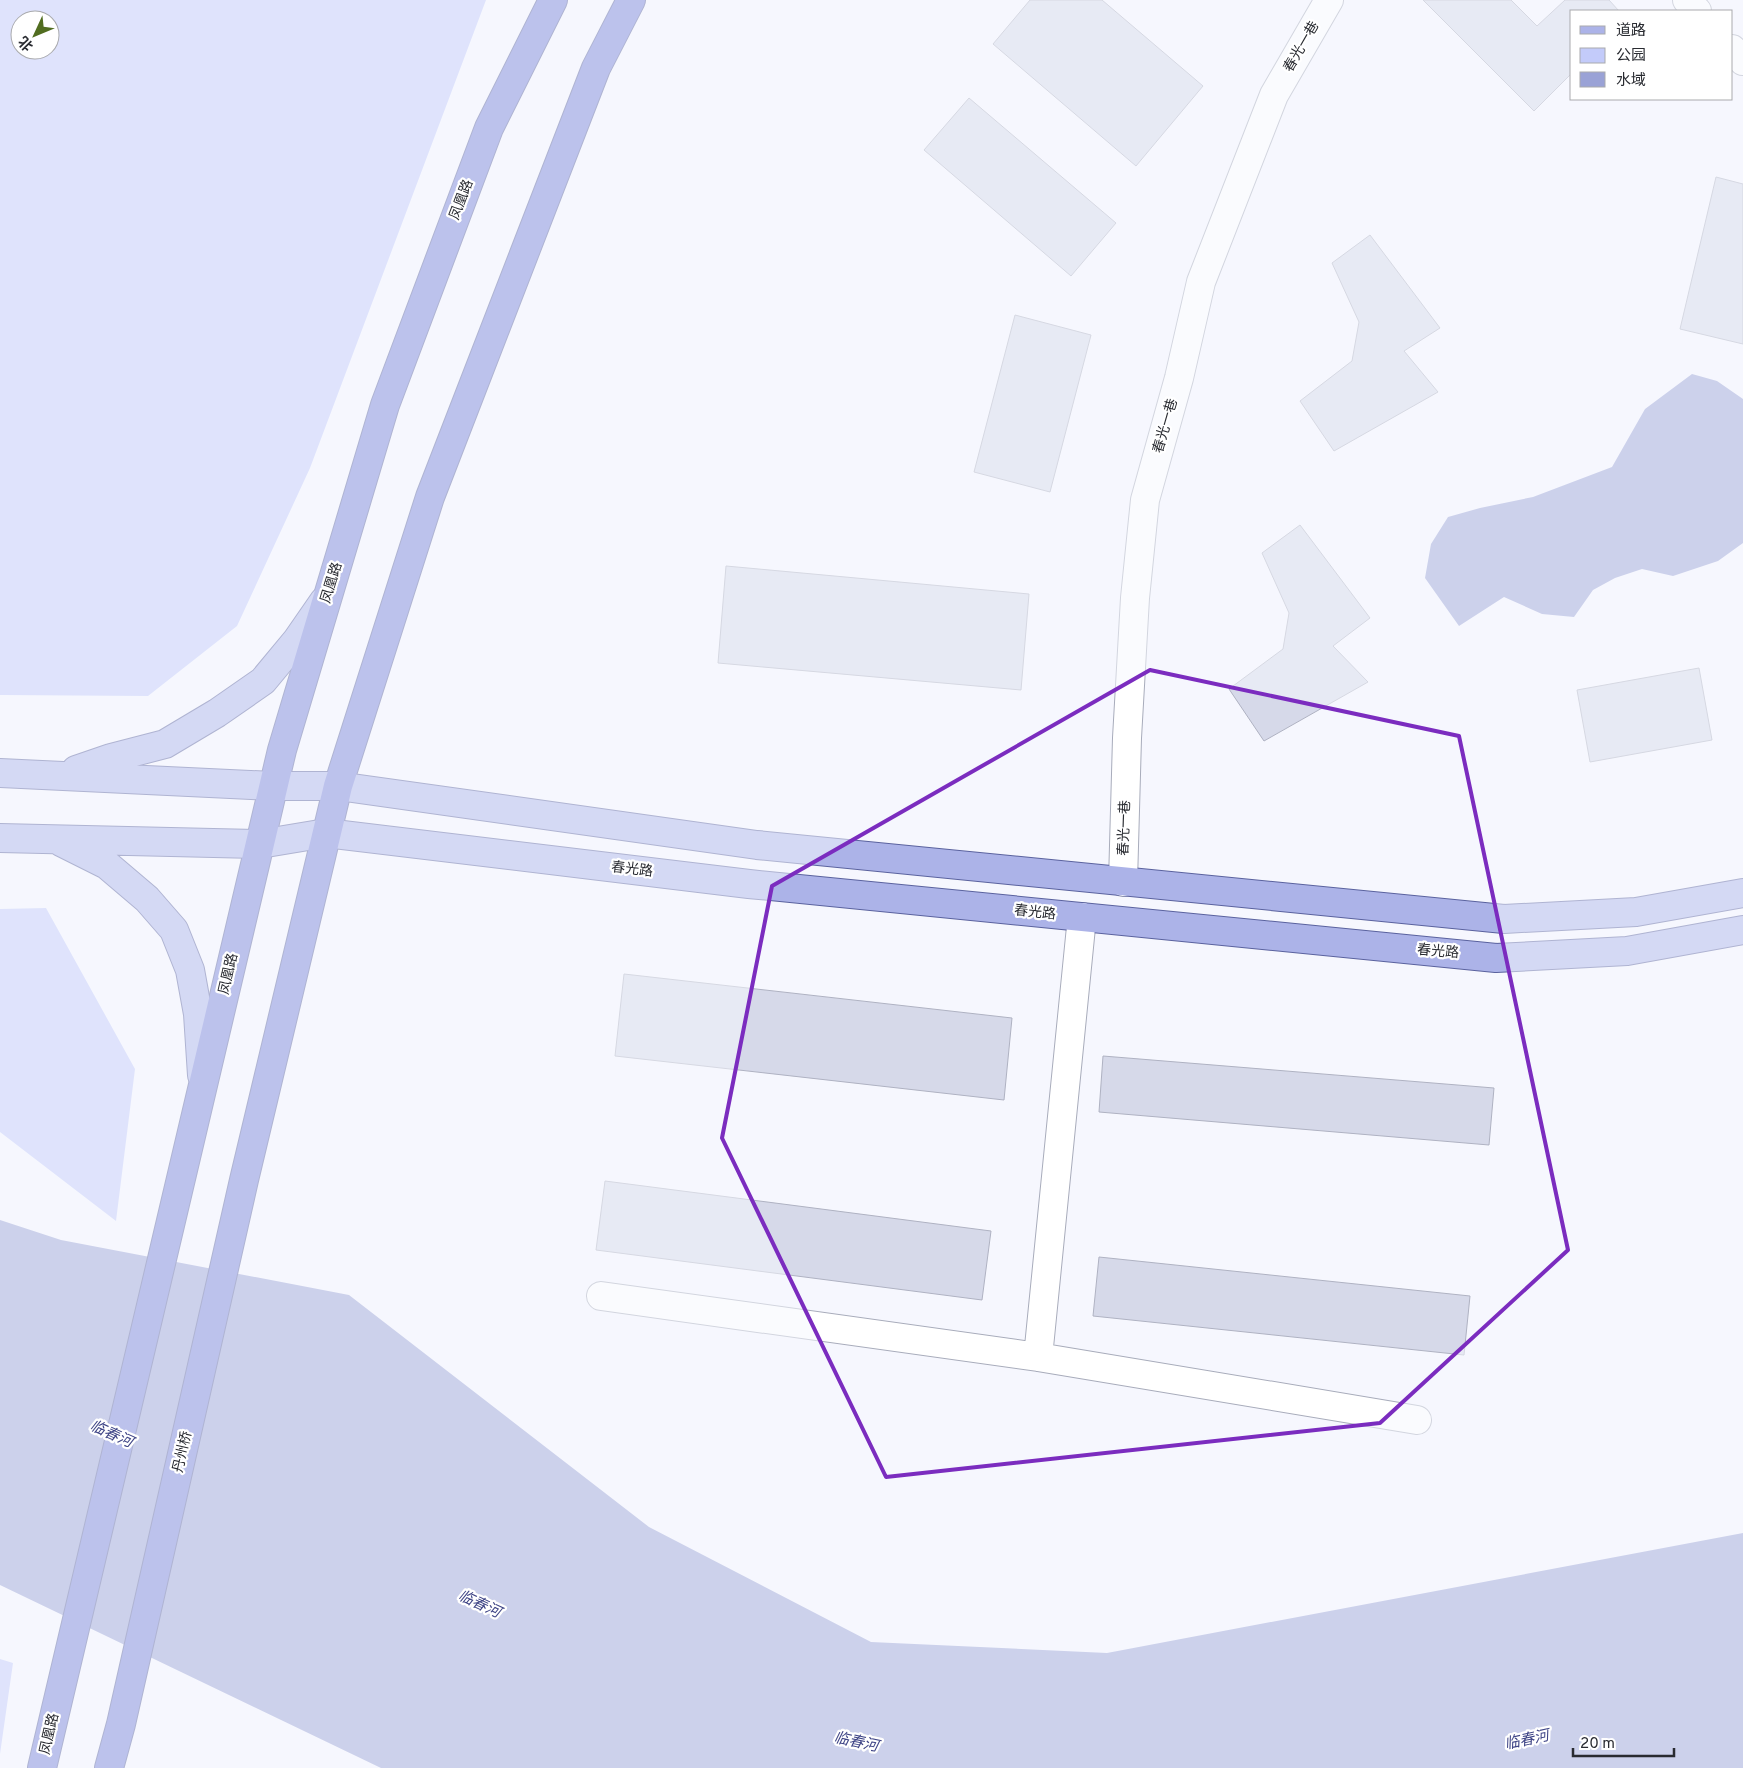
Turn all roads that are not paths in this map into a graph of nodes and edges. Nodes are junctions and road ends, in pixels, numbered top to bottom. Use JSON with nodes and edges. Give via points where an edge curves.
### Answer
{"nodes":[{"id":1,"x":553,"y":0,"type":"edge"},
{"id":2,"x":631,"y":0,"type":"edge"},
{"id":3,"x":1329,"y":0,"type":"edge"},
{"id":4,"x":1687,"y":0,"type":"edge"},
{"id":5,"x":1696,"y":10,"type":"edge"},
{"id":6,"x":1733,"y":50,"type":"edge"},
{"id":7,"x":1743,"y":61,"type":"edge"},
{"id":8,"x":329,"y":594,"type":"junction"},
{"id":9,"x":0,"y":774,"type":"edge"},
{"id":10,"x":62,"y":775,"type":"junction"},
{"id":11,"x":273,"y":786,"type":"junction"},
{"id":12,"x":338,"y":786,"type":"junction"},
{"id":13,"x":326,"y":833,"type":"junction"},
{"id":14,"x":0,"y":838,"type":"edge"},
{"id":15,"x":55,"y":839,"type":"junction"},
{"id":16,"x":260,"y":844,"type":"junction"},
{"id":17,"x":1123,"y":882,"type":"junction"},
{"id":18,"x":1743,"y":893,"type":"edge"},
{"id":19,"x":1082,"y":917,"type":"junction"},
{"id":20,"x":1743,"y":930,"type":"edge"},
{"id":21,"x":203,"y":1085,"type":"junction"},
{"id":22,"x":601,"y":1296,"type":"dead end"},
{"id":23,"x":1038,"y":1358,"type":"junction"},
{"id":24,"x":1417,"y":1420,"type":"dead end"},
{"id":25,"x":42,"y":1768,"type":"edge"},
{"id":26,"x":109,"y":1768,"type":"edge"}],
"edges":[{"from":1,"to":8,"type":"highway","name":"凤凰路","via":[[482,146],[385,405]]},
{"from":2,"to":12,"type":"highway","via":[[596,68],[430,497]]},
{"from":3,"to":17,"type":"street","name":"春光一巷","via":[[1274,95],[1202,282],[1145,500],[1133,626]]},
{"from":4,"to":5,"type":"street"},
{"from":6,"to":7,"type":"street"},
{"from":8,"to":10,"type":"main road","via":[[263,681],[217,713],[165,744]]},
{"from":8,"to":11,"type":"highway","name":"凤凰路"},
{"from":9,"to":10,"type":"main road"},
{"from":10,"to":11,"type":"main road"},
{"from":11,"to":12,"type":"main road"},
{"from":11,"to":16,"type":"highway","name":"凤凰路"},
{"from":12,"to":13,"type":"highway"},
{"from":12,"to":17,"type":"main road","via":[[757,845]]},
{"from":13,"to":16,"type":"main road","name":"春光路"},
{"from":13,"to":19,"type":"main road","name":"春光路","via":[[749,884]]},
{"from":13,"to":26,"type":"highway","name":"丹州桥"},
{"from":14,"to":15,"type":"main road","name":"春光路"},
{"from":15,"to":16,"type":"main road","name":"春光路"},
{"from":15,"to":21,"type":"main road","via":[[107,865],[147,899],[174,930],[190,970],[197,1005]]},
{"from":16,"to":21,"type":"highway","name":"凤凰路"},
{"from":17,"to":18,"type":"main road","via":[[1504,919],[1636,912]]},
{"from":19,"to":20,"type":"main road","name":"春光路","via":[[1496,958],[1627,951]]},
{"from":19,"to":23,"type":"street"},
{"from":21,"to":25,"type":"highway","name":"凤凰路"},
{"from":22,"to":23,"type":"street"},
{"from":23,"to":24,"type":"street"}]}
